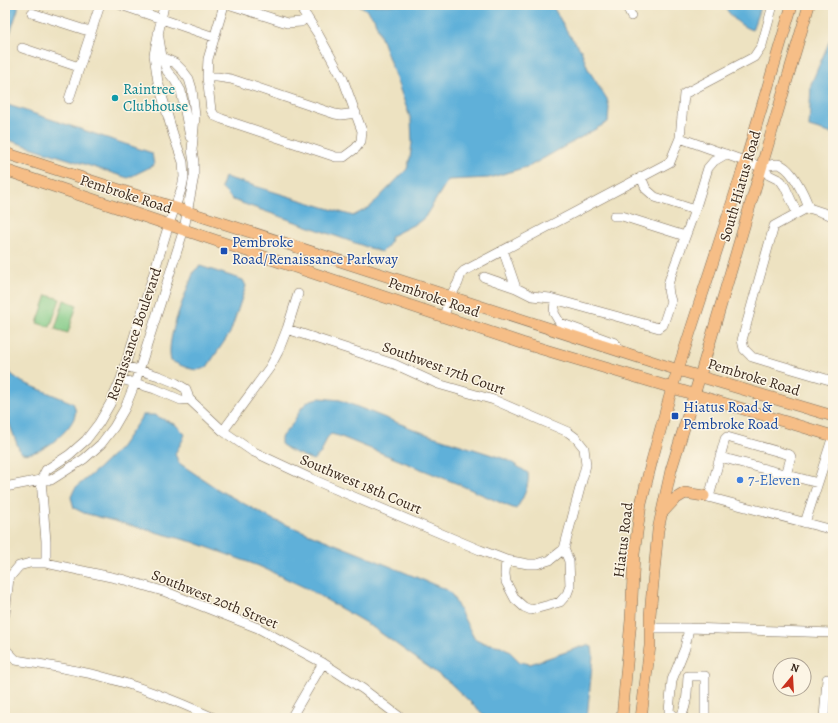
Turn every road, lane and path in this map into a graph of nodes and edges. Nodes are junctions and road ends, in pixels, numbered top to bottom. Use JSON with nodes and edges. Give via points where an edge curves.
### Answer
{"nodes":[{"id":1,"x":100,"y":5,"type":"edge"},
{"id":2,"x":121,"y":5,"type":"edge"},
{"id":3,"x":164,"y":5,"type":"edge"},
{"id":4,"x":224,"y":5,"type":"edge"},
{"id":5,"x":231,"y":5,"type":"edge"},
{"id":6,"x":299,"y":5,"type":"edge"},
{"id":7,"x":626,"y":5,"type":"edge"},
{"id":8,"x":773,"y":5,"type":"edge"},
{"id":9,"x":792,"y":5,"type":"edge"},
{"id":10,"x":809,"y":5,"type":"edge"},
{"id":11,"x":32,"y":13,"type":"dead end"},
{"id":12,"x":631,"y":16,"type":"dead end"},
{"id":13,"x":307,"y":17,"type":"junction"},
{"id":14,"x":160,"y":18,"type":"junction"},
{"id":15,"x":91,"y":31,"type":"junction"},
{"id":16,"x":158,"y":32,"type":"junction"},
{"id":17,"x":214,"y":37,"type":"junction"},
{"id":18,"x":22,"y":48,"type":"dead end"},
{"id":19,"x":162,"y":57,"type":"junction"},
{"id":20,"x":79,"y":66,"type":"junction"},
{"id":21,"x":207,"y":77,"type":"junction"},
{"id":22,"x":158,"y":82,"type":"junction"},
{"id":23,"x":176,"y":83,"type":"junction"},
{"id":24,"x":69,"y":99,"type":"dead end"},
{"id":25,"x":356,"y":113,"type":"junction"},
{"id":26,"x":680,"y":138,"type":"junction"},
{"id":27,"x":192,"y":150,"type":"junction"},
{"id":28,"x":5,"y":153,"type":"edge"},
{"id":29,"x":726,"y":154,"type":"junction"},
{"id":30,"x":746,"y":160,"type":"junction"},
{"id":31,"x":761,"y":167,"type":"junction"},
{"id":32,"x":5,"y":170,"type":"edge"},
{"id":33,"x":641,"y":177,"type":"junction"},
{"id":34,"x":175,"y":207,"type":"junction"},
{"id":35,"x":187,"y":210,"type":"junction"},
{"id":36,"x":695,"y":210,"type":"junction"},
{"id":37,"x":804,"y":210,"type":"junction"},
{"id":38,"x":614,"y":216,"type":"dead end"},
{"id":39,"x":833,"y":216,"type":"edge"},
{"id":40,"x":169,"y":224,"type":"junction"},
{"id":41,"x":184,"y":229,"type":"junction"},
{"id":42,"x":685,"y":236,"type":"junction"},
{"id":43,"x":503,"y":250,"type":"junction"},
{"id":44,"x":484,"y":277,"type":"dead end"},
{"id":45,"x":150,"y":285,"type":"junction"},
{"id":46,"x":516,"y":288,"type":"junction"},
{"id":47,"x":164,"y":290,"type":"junction"},
{"id":48,"x":298,"y":294,"type":"dead end"},
{"id":49,"x":450,"y":297,"type":"junction"},
{"id":50,"x":555,"y":300,"type":"junction"},
{"id":51,"x":444,"y":316,"type":"junction"},
{"id":52,"x":287,"y":329,"type":"junction"},
{"id":53,"x":619,"y":350,"type":"junction"},
{"id":54,"x":125,"y":366,"type":"junction"},
{"id":55,"x":139,"y":370,"type":"junction"},
{"id":56,"x":678,"y":370,"type":"junction"},
{"id":57,"x":700,"y":376,"type":"junction"},
{"id":58,"x":121,"y":379,"type":"junction"},
{"id":59,"x":833,"y":381,"type":"edge"},
{"id":60,"x":135,"y":383,"type":"junction"},
{"id":61,"x":672,"y":388,"type":"junction"},
{"id":62,"x":694,"y":394,"type":"junction"},
{"id":63,"x":189,"y":399,"type":"junction"},
{"id":64,"x":833,"y":416,"type":"edge"},
{"id":65,"x":223,"y":431,"type":"junction"},
{"id":66,"x":833,"y":436,"type":"edge"},
{"id":67,"x":720,"y":456,"type":"junction"},
{"id":68,"x":786,"y":475,"type":"junction"},
{"id":69,"x":41,"y":480,"type":"junction"},
{"id":70,"x":818,"y":483,"type":"junction"},
{"id":71,"x":5,"y":487,"type":"edge"},
{"id":72,"x":706,"y":497,"type":"junction"},
{"id":73,"x":661,"y":515,"type":"junction"},
{"id":74,"x":805,"y":522,"type":"junction"},
{"id":75,"x":833,"y":527,"type":"edge"},
{"id":76,"x":564,"y":549,"type":"junction"},
{"id":77,"x":506,"y":560,"type":"junction"},
{"id":78,"x":46,"y":563,"type":"junction"},
{"id":79,"x":5,"y":614,"type":"edge"},
{"id":80,"x":650,"y":628,"type":"junction"},
{"id":81,"x":689,"y":628,"type":"junction"},
{"id":82,"x":833,"y":633,"type":"edge"},
{"id":83,"x":6,"y":650,"type":"edge"},
{"id":84,"x":323,"y":663,"type":"junction"},
{"id":85,"x":827,"y":679,"type":"dead end"},
{"id":86,"x":833,"y":715,"type":"edge"},
{"id":87,"x":214,"y":718,"type":"edge"},
{"id":88,"x":291,"y":718,"type":"edge"},
{"id":89,"x":401,"y":718,"type":"edge"},
{"id":90,"x":622,"y":718,"type":"edge"},
{"id":91,"x":641,"y":718,"type":"edge"},
{"id":92,"x":676,"y":718,"type":"edge"},
{"id":93,"x":680,"y":718,"type":"edge"},
{"id":94,"x":705,"y":718,"type":"edge"},
{"id":95,"x":824,"y":718,"type":"edge"},
{"id":96,"x":829,"y":718,"type":"edge"}],
"edges":[{"from":1,"to":15,"type":"street"},
{"from":2,"to":14,"type":"street"},
{"from":3,"to":14,"type":"street","name":"Renaissance Boulevard"},
{"from":4,"to":17,"type":"street"},
{"from":5,"to":13,"type":"street","via":[[287,23],[301,22]]},
{"from":6,"to":13,"type":"street"},
{"from":7,"to":12,"type":"street"},
{"from":8,"to":26,"type":"street","via":[[762,45],[754,57],[684,94]]},
{"from":9,"to":30,"type":"main road","name":"South Hiatus Road"},
{"from":10,"to":31,"type":"main road","name":"South Hiatus Road"},
{"from":11,"to":15,"type":"street"},
{"from":13,"to":25,"type":"street","via":[[344,79]]},
{"from":14,"to":16,"type":"street","name":"Renaissance Boulevard"},
{"from":14,"to":17,"type":"street"},
{"from":15,"to":20,"type":"street"},
{"from":16,"to":19,"type":"street"},
{"from":16,"to":22,"type":"street","name":"Renaissance Boulevard","via":[[154,55]]},
{"from":17,"to":21,"type":"street","via":[[208,59]]},
{"from":18,"to":20,"type":"street"},
{"from":19,"to":23,"type":"street"},
{"from":19,"to":27,"type":"street","via":[[175,63],[190,84],[195,116]]},
{"from":20,"to":24,"type":"street"},
{"from":21,"to":25,"type":"street","via":[[231,79],[335,114]]},
{"from":21,"to":25,"type":"street","via":[[211,110],[215,116],[336,157],[344,157],[356,148],[361,140],[362,131]]},
{"from":22,"to":23,"type":"street","via":[[168,85]]},
{"from":22,"to":34,"type":"street","name":"Renaissance Boulevard","via":[[184,166],[184,177]]},
{"from":23,"to":27,"type":"street","via":[[181,91]]},
{"from":26,"to":29,"type":"street"},
{"from":26,"to":33,"type":"street","via":[[670,162]]},
{"from":27,"to":35,"type":"street","name":"Renaissance Boulevard","via":[[194,176]]},
{"from":28,"to":34,"type":"main road","name":"Pembroke Road"},
{"from":29,"to":30,"type":"street"},
{"from":29,"to":36,"type":"street","via":[[708,168]]},
{"from":30,"to":31,"type":"street"},
{"from":30,"to":56,"type":"main road","name":"South Hiatus Road"},
{"from":31,"to":37,"type":"street","via":[[769,176],[781,181]]},
{"from":31,"to":37,"type":"street","via":[[777,164],[786,168],[806,198]]},
{"from":31,"to":57,"type":"main road","name":"South Hiatus Road"},
{"from":32,"to":40,"type":"main road","name":"Pembroke Road"},
{"from":33,"to":36,"type":"street","via":[[646,190],[655,197]]},
{"from":33,"to":43,"type":"street"},
{"from":34,"to":35,"type":"main road","name":"Pembroke Road"},
{"from":34,"to":40,"type":"street","name":"Renaissance Boulevard"},
{"from":35,"to":41,"type":"street","name":"Renaissance Boulevard"},
{"from":35,"to":49,"type":"main road","name":"Pembroke Road"},
{"from":36,"to":42,"type":"street"},
{"from":37,"to":39,"type":"street"},
{"from":37,"to":59,"type":"street","via":[[774,226],[742,340],[744,350],[752,357]]},
{"from":38,"to":42,"type":"street","via":[[622,216]]},
{"from":40,"to":41,"type":"main road","name":"Pembroke Road"},
{"from":40,"to":45,"type":"street","name":"Renaissance Boulevard"},
{"from":41,"to":47,"type":"street","name":"Renaissance Boulevard"},
{"from":41,"to":51,"type":"main road","name":"Pembroke Road"},
{"from":42,"to":50,"type":"street","via":[[668,286],[668,294],[672,300],[659,328]]},
{"from":43,"to":46,"type":"street"},
{"from":43,"to":49,"type":"street","via":[[464,271]]},
{"from":44,"to":46,"type":"street"},
{"from":45,"to":47,"type":"street"},
{"from":45,"to":54,"type":"street","name":"Renaissance Boulevard"},
{"from":46,"to":50,"type":"street","via":[[532,296]]},
{"from":47,"to":55,"type":"street","name":"Renaissance Boulevard"},
{"from":48,"to":52,"type":"street"},
{"from":49,"to":51,"type":"street"},
{"from":49,"to":53,"type":"main road","name":"Pembroke Road"},
{"from":50,"to":53,"type":"street","via":[[554,313],[560,323],[615,343]]},
{"from":51,"to":61,"type":"main road","name":"Pembroke Road"},
{"from":52,"to":65,"type":"street","via":[[270,367]]},
{"from":52,"to":76,"type":"street","name":"Southwest 17th Court","via":[[394,364],[438,384],[494,400],[568,432],[576,438],[584,448],[586,465]]},
{"from":53,"to":56,"type":"main road","name":"Pembroke Road"},
{"from":54,"to":55,"type":"street","name":"Southwest 18th Court"},
{"from":54,"to":58,"type":"street","name":"Renaissance Boulevard"},
{"from":55,"to":60,"type":"street","name":"Renaissance Boulevard"},
{"from":55,"to":63,"type":"street","name":"Southwest 18th Court","via":[[176,383],[186,389]]},
{"from":56,"to":57,"type":"main road","name":"Pembroke Road"},
{"from":56,"to":61,"type":"main road","name":"Hiatus Road"},
{"from":57,"to":62,"type":"main road"},
{"from":57,"to":64,"type":"main road","name":"Pembroke Road"},
{"from":58,"to":60,"type":"street"},
{"from":58,"to":69,"type":"street","name":"Renaissance Boulevard","via":[[110,404],[86,440],[46,470]]},
{"from":60,"to":63,"type":"street","via":[[181,400]]},
{"from":60,"to":69,"type":"street","name":"Renaissance Boulevard","via":[[125,408],[101,444],[84,459],[51,480]]},
{"from":61,"to":62,"type":"main road","name":"Pembroke Road"},
{"from":61,"to":90,"type":"main road","name":"Hiatus Road","via":[[641,504],[634,554]]},
{"from":62,"to":66,"type":"main road","name":"Pembroke Road"},
{"from":62,"to":73,"type":"main road"},
{"from":63,"to":65,"type":"street","name":"Southwest 18th Court"},
{"from":65,"to":77,"type":"street","name":"Southwest 18th Court","via":[[252,452]]},
{"from":66,"to":70,"type":"street"},
{"from":67,"to":68,"type":"street"},
{"from":67,"to":68,"type":"street","via":[[727,437],[790,455]]},
{"from":67,"to":72,"type":"street"},
{"from":68,"to":70,"type":"street"},
{"from":69,"to":71,"type":"street","name":"Renaissance Boulevard"},
{"from":69,"to":78,"type":"street"},
{"from":70,"to":74,"type":"street"},
{"from":72,"to":73,"type":"main road","via":[[685,493],[675,499]]},
{"from":72,"to":74,"type":"street"},
{"from":73,"to":80,"type":"main road"},
{"from":74,"to":75,"type":"street"},
{"from":76,"to":77,"type":"street","name":"Southwest 18th Court","via":[[550,560],[537,564]]},
{"from":76,"to":77,"type":"street","via":[[570,561],[570,586],[566,594],[560,602],[531,610],[515,600],[506,582]]},
{"from":78,"to":79,"type":"street","name":"Southwest 20th Street","via":[[19,566],[9,578]]},
{"from":78,"to":84,"type":"street","name":"Southwest 20th Street","via":[[125,580],[166,592],[258,628]]},
{"from":80,"to":81,"type":"street"},
{"from":80,"to":91,"type":"main road"},
{"from":81,"to":82,"type":"street"},
{"from":81,"to":92,"type":"street","via":[[685,648],[672,680],[669,711]]},
{"from":83,"to":87,"type":"street","via":[[16,660],[124,683],[187,705]]},
{"from":84,"to":88,"type":"street"},
{"from":84,"to":89,"type":"street","name":"Southwest 20th Street"},
{"from":85,"to":95,"type":"street"},
{"from":86,"to":96,"type":"street"},
{"from":93,"to":94,"type":"street","via":[[686,702],[688,676],[705,676]]}]}
